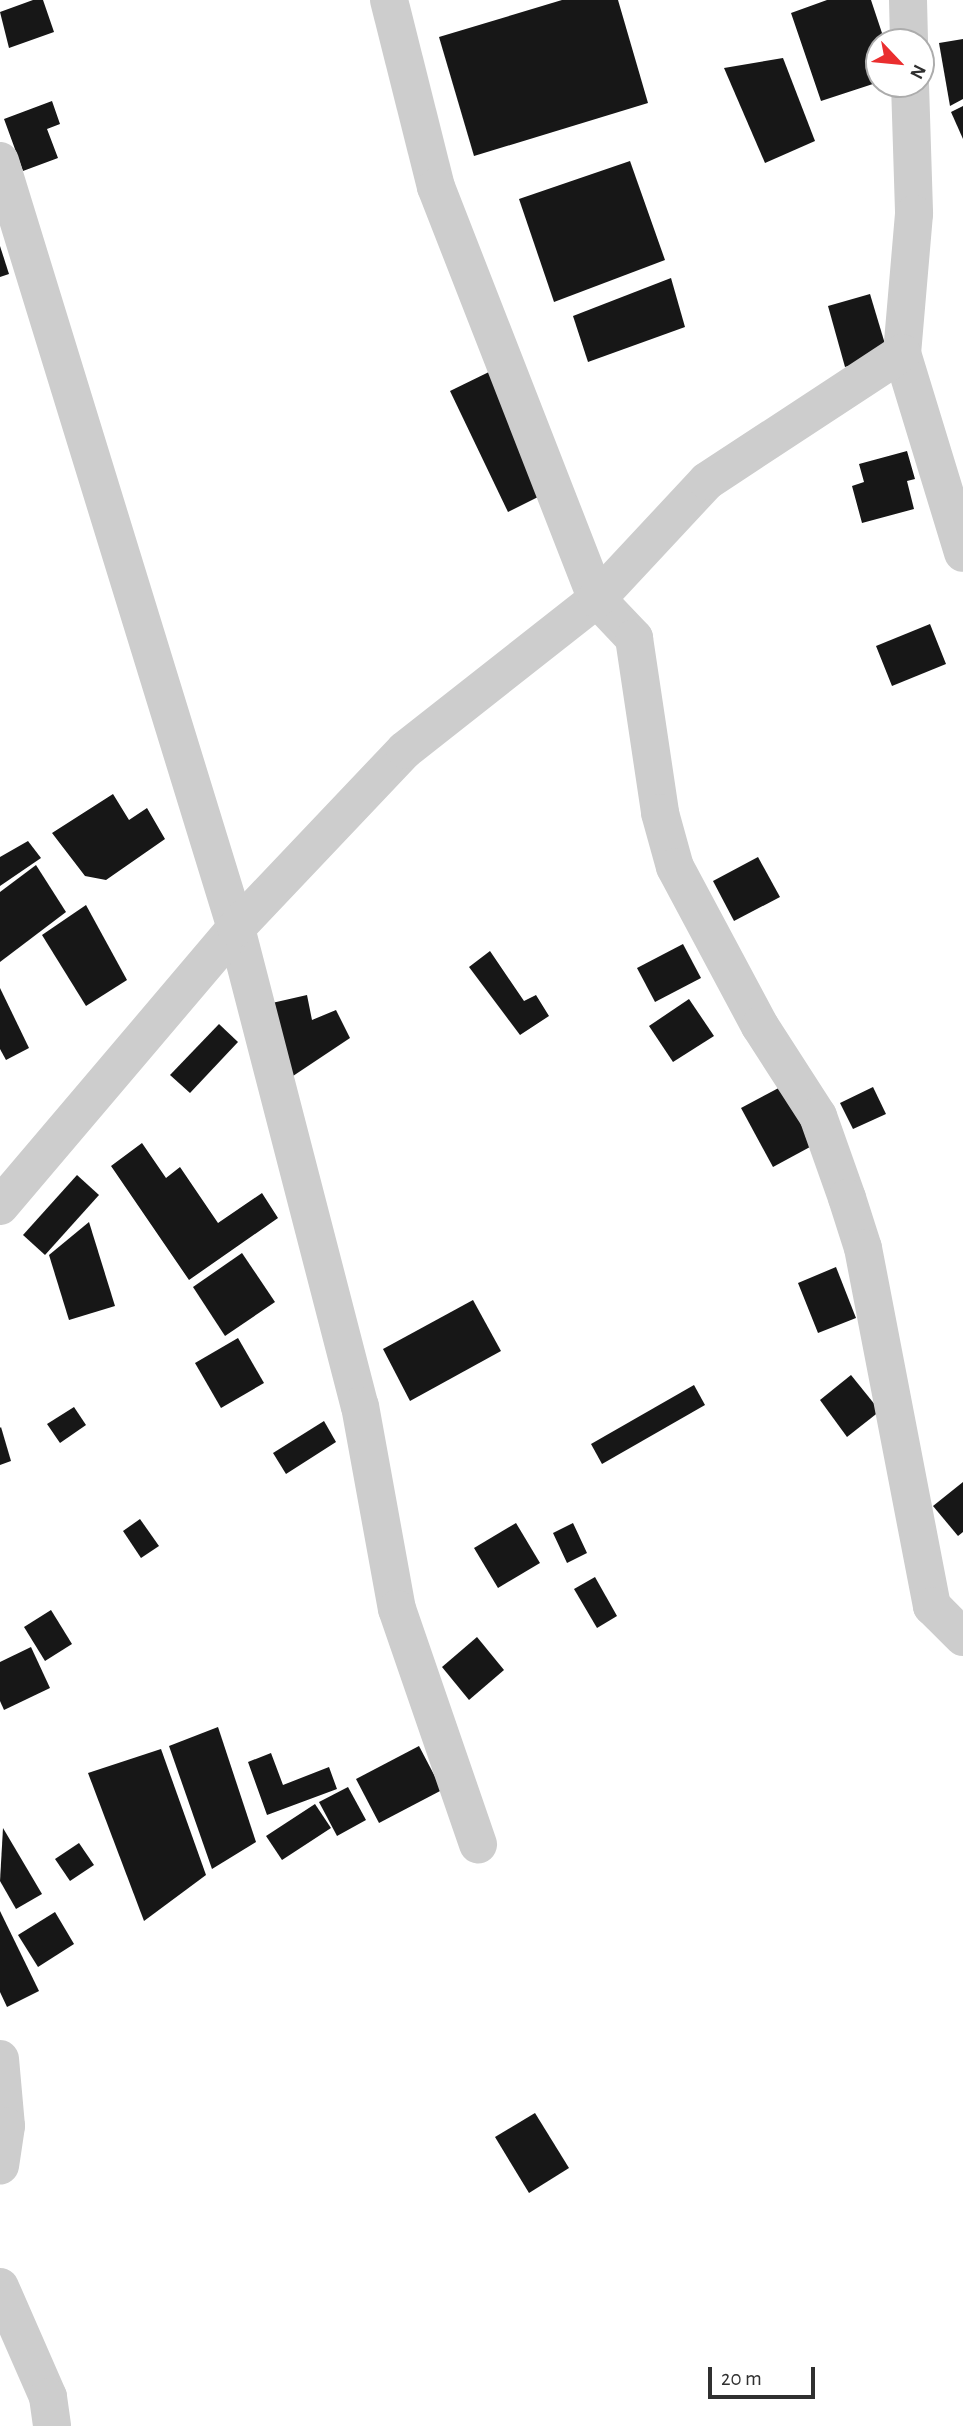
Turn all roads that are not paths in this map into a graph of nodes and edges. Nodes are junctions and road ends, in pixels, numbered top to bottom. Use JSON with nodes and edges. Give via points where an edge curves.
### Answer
{"nodes":[{"id":1,"x":389,"y":0,"type":"edge"},
{"id":2,"x":908,"y":0,"type":"edge"},
{"id":3,"x":909,"y":28,"type":"edge"},
{"id":4,"x":910,"y":98,"type":"edge"},
{"id":5,"x":0,"y":161,"type":"edge"},
{"id":6,"x":902,"y":353,"type":"junction"},
{"id":7,"x":963,"y":553,"type":"edge"},
{"id":8,"x":597,"y":599,"type":"junction"},
{"id":9,"x":236,"y":928,"type":"junction"},
{"id":10,"x":0,"y":1206,"type":"edge"},
{"id":11,"x":963,"y":1637,"type":"edge"},
{"id":12,"x":478,"y":1844,"type":"dead end"},
{"id":13,"x":0,"y":2059,"type":"edge"},
{"id":14,"x":0,"y":2166,"type":"edge"},
{"id":15,"x":0,"y":2287,"type":"edge"},
{"id":16,"x":52,"y":2426,"type":"edge"}],
"edges":[{"from":1,"to":8,"type":"street","via":[[436,187]]},
{"from":2,"to":3,"type":"street"},
{"from":4,"to":6,"type":"street","via":[[914,214]]},
{"from":5,"to":9,"type":"street"},
{"from":6,"to":7,"type":"street"},
{"from":6,"to":8,"type":"street","via":[[707,481]]},
{"from":8,"to":9,"type":"street","via":[[405,750]]},
{"from":8,"to":11,"type":"street","via":[[634,638],[660,813],[675,867],[760,1027],[818,1116],[839,1175],[863,1248],[932,1606]]},
{"from":9,"to":10,"type":"street"},
{"from":9,"to":12,"type":"street","via":[[360,1406],[397,1609]]},
{"from":13,"to":14,"type":"street","via":[[6,2126]]},
{"from":15,"to":16,"type":"street","via":[[48,2397]]}]}
